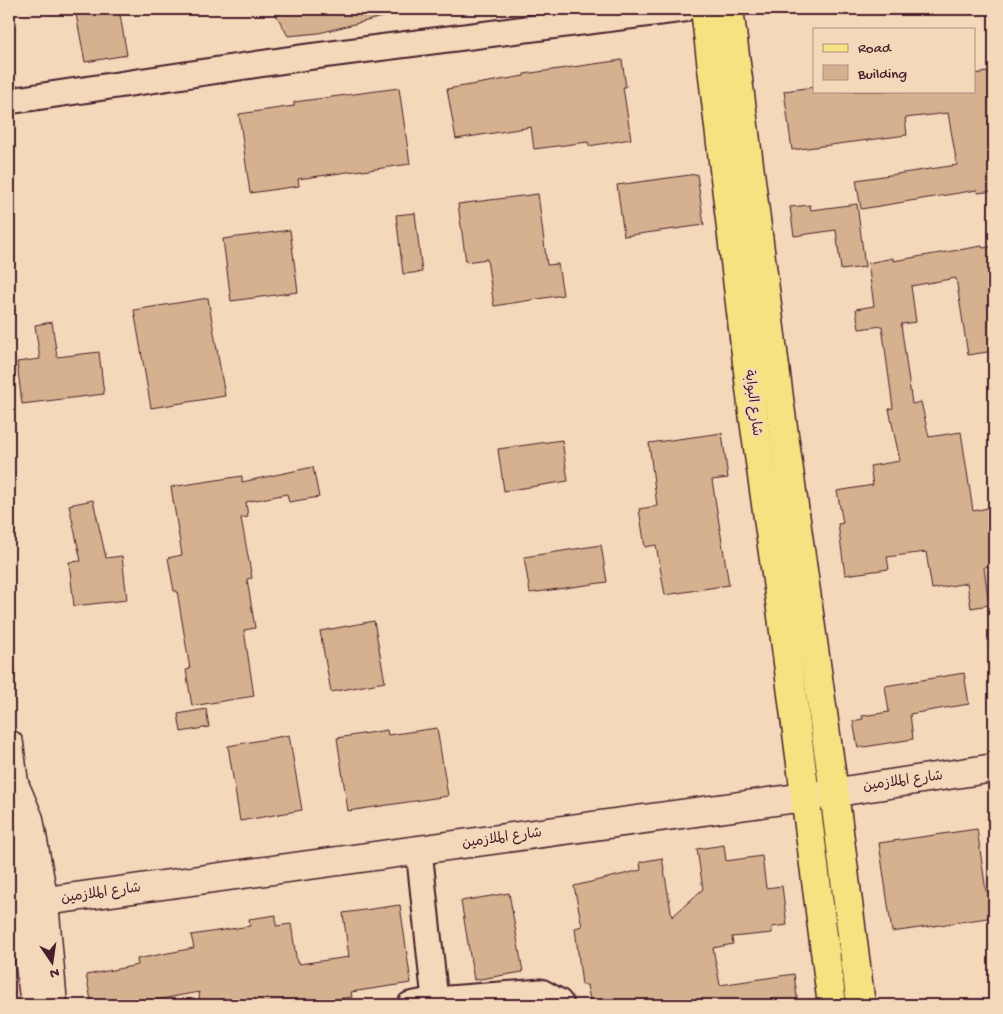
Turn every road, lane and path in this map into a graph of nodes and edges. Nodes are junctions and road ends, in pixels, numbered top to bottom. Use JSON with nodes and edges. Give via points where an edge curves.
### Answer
{"nodes":[{"id":1,"x":683,"y":9,"type":"edge"},
{"id":2,"x":705,"y":9,"type":"edge"},
{"id":3,"x":728,"y":9,"type":"edge"},
{"id":4,"x":9,"y":101,"type":"edge"},
{"id":5,"x":9,"y":744,"type":"edge"},
{"id":6,"x":994,"y":768,"type":"edge"},
{"id":7,"x":834,"y":792,"type":"junction"},
{"id":8,"x":806,"y":797,"type":"junction"},
{"id":9,"x":419,"y":850,"type":"junction"},
{"id":10,"x":93,"y":895,"type":"junction"},
{"id":11,"x":24,"y":904,"type":"edge"},
{"id":12,"x":49,"y":954,"type":"junction"},
{"id":13,"x":435,"y":1000,"type":"junction"},
{"id":14,"x":35,"y":1005,"type":"edge"},
{"id":15,"x":53,"y":1005,"type":"edge"},
{"id":16,"x":410,"y":1005,"type":"edge"},
{"id":17,"x":561,"y":1005,"type":"edge"},
{"id":18,"x":832,"y":1005,"type":"edge"},
{"id":19,"x":861,"y":1005,"type":"edge"}],
"edges":[{"from":1,"to":4,"type":"street","via":[[307,57]]},
{"from":2,"to":8,"type":"main road","name":"شارع البوابة","via":[[753,413]]},
{"from":3,"to":7,"type":"main road","name":"شارع البوابة"},
{"from":5,"to":11,"type":"street","via":[[14,783],[10,820]]},
{"from":6,"to":7,"type":"street","name":"شارع الملازمين"},
{"from":7,"to":8,"type":"street","name":"شارع الملازمين"},
{"from":7,"to":19,"type":"main road","name":"شارع البوابة"},
{"from":8,"to":9,"type":"street","name":"شارع الملازمين"},
{"from":8,"to":18,"type":"main road","name":"شارع البوابة"},
{"from":9,"to":10,"type":"street","name":"شارع الملازمين"},
{"from":9,"to":13,"type":"street"},
{"from":10,"to":11,"type":"street","name":"شارع الملازمين"},
{"from":10,"to":12,"type":"street","via":[[59,930]]},
{"from":11,"to":12,"type":"street"},
{"from":11,"to":14,"type":"street"},
{"from":12,"to":15,"type":"street"},
{"from":13,"to":16,"type":"street"},
{"from":13,"to":17,"type":"street","via":[[541,992]]}]}
